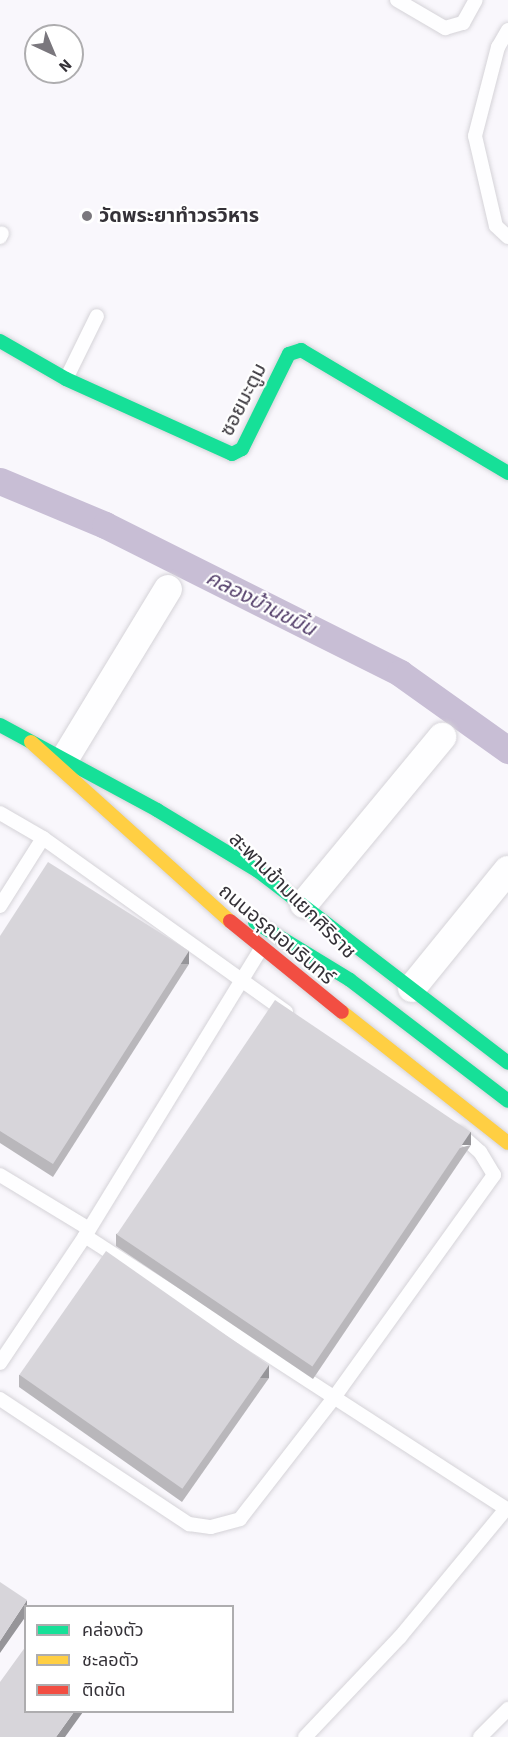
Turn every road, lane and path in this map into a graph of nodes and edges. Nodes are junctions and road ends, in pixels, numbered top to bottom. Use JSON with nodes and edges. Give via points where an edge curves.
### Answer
{"nodes":[{"id":1,"x":397,"y":0,"type":"edge"},
{"id":2,"x":476,"y":0,"type":"edge"},
{"id":3,"x":508,"y":30,"type":"edge"},
{"id":4,"x":508,"y":237,"type":"edge"},
{"id":5,"x":97,"y":316,"type":"dead end"},
{"id":6,"x":2,"y":349,"type":"edge"},
{"id":7,"x":66,"y":379,"type":"junction"},
{"id":8,"x":508,"y":473,"type":"edge"},
{"id":9,"x":168,"y":589,"type":"dead end"},
{"id":10,"x":0,"y":726,"type":"edge"},
{"id":11,"x":442,"y":737,"type":"dead end"},
{"id":12,"x":31,"y":742,"type":"junction"},
{"id":13,"x":64,"y":760,"type":"junction"},
{"id":14,"x":0,"y":813,"type":"edge"},
{"id":15,"x":43,"y":838,"type":"junction"},
{"id":16,"x":207,"y":839,"type":"junction"},
{"id":17,"x":508,"y":870,"type":"edge"},
{"id":18,"x":178,"y":876,"type":"junction"},
{"id":19,"x":266,"y":897,"type":"dead end"},
{"id":20,"x":0,"y":906,"type":"edge"},
{"id":21,"x":302,"y":917,"type":"junction"},
{"id":22,"x":261,"y":949,"type":"junction"},
{"id":23,"x":350,"y":980,"type":"junction"},
{"id":24,"x":242,"y":984,"type":"junction"},
{"id":25,"x":412,"y":988,"type":"junction"},
{"id":26,"x":297,"y":1020,"type":"edge"},
{"id":27,"x":508,"y":1063,"type":"edge"},
{"id":28,"x":508,"y":1101,"type":"edge"},
{"id":29,"x":451,"y":1127,"type":"edge"},
{"id":30,"x":508,"y":1143,"type":"edge"},
{"id":31,"x":0,"y":1175,"type":"edge"},
{"id":32,"x":87,"y":1233,"type":"junction"},
{"id":33,"x":0,"y":1363,"type":"edge"},
{"id":34,"x":0,"y":1399,"type":"edge"},
{"id":35,"x":333,"y":1399,"type":"junction"},
{"id":36,"x":507,"y":1510,"type":"edge"},
{"id":37,"x":508,"y":1709,"type":"edge"},
{"id":38,"x":305,"y":1737,"type":"edge"},
{"id":39,"x":480,"y":1737,"type":"edge"}],
"edges":[{"from":1,"to":2,"type":"lane","via":[[445,28],[463,22]]},
{"from":3,"to":4,"type":"lane","via":[[498,47],[475,136],[496,226]]},
{"from":5,"to":7,"type":"lane"},
{"from":6,"to":7,"type":"main road","name":"ซอยมะตูม"},
{"from":7,"to":8,"type":"main road","name":"ซอยมะตูม","via":[[239,453],[289,354],[300,350]]},
{"from":9,"to":13,"type":"street"},
{"from":10,"to":12,"type":"main road","name":"ถนนอรุณอมรินทร์"},
{"from":11,"to":21,"type":"street"},
{"from":12,"to":13,"type":"main road","name":"ถนนอรุณอมรินทร์"},
{"from":12,"to":18,"type":"main road","name":"ถนนอรุณอมรินทร์"},
{"from":13,"to":16,"type":"main road","name":"ถนนอรุณอมรินทร์"},
{"from":14,"to":15,"type":"lane"},
{"from":15,"to":20,"type":"lane"},
{"from":15,"to":24,"type":"lane"},
{"from":16,"to":19,"type":"main road","name":"สะพานข้ามแยกศิริราช"},
{"from":16,"to":21,"type":"main road","name":"ถนนอรุณอมรินทร์"},
{"from":17,"to":25,"type":"street"},
{"from":18,"to":22,"type":"main road","name":"ถนนอรุณอมรินทร์"},
{"from":18,"to":23,"type":"main road","name":"สะพานข้ามแยกศิริราช"},
{"from":21,"to":23,"type":"main road","name":"สะพานข้ามแยกศิริราช"},
{"from":21,"to":25,"type":"main road","name":"ถนนอรุณอมรินทร์"},
{"from":22,"to":24,"type":"lane"},
{"from":22,"to":30,"type":"main road","name":"ถนนอรุณอมรินทร์"},
{"from":23,"to":28,"type":"main road","name":"สะพานข้ามแยกศิริราช"},
{"from":24,"to":26,"type":"lane"},
{"from":24,"to":32,"type":"lane"},
{"from":25,"to":27,"type":"main road","name":"ถนนอรุณอมรินทร์"},
{"from":29,"to":35,"type":"lane","via":[[480,1152],[494,1175]]},
{"from":31,"to":32,"type":"lane"},
{"from":32,"to":33,"type":"lane"},
{"from":32,"to":35,"type":"lane"},
{"from":34,"to":35,"type":"lane","via":[[199,1528],[240,1519]]},
{"from":35,"to":36,"type":"lane"},
{"from":36,"to":38,"type":"lane","via":[[400,1637]]},
{"from":37,"to":39,"type":"lane"}]}
